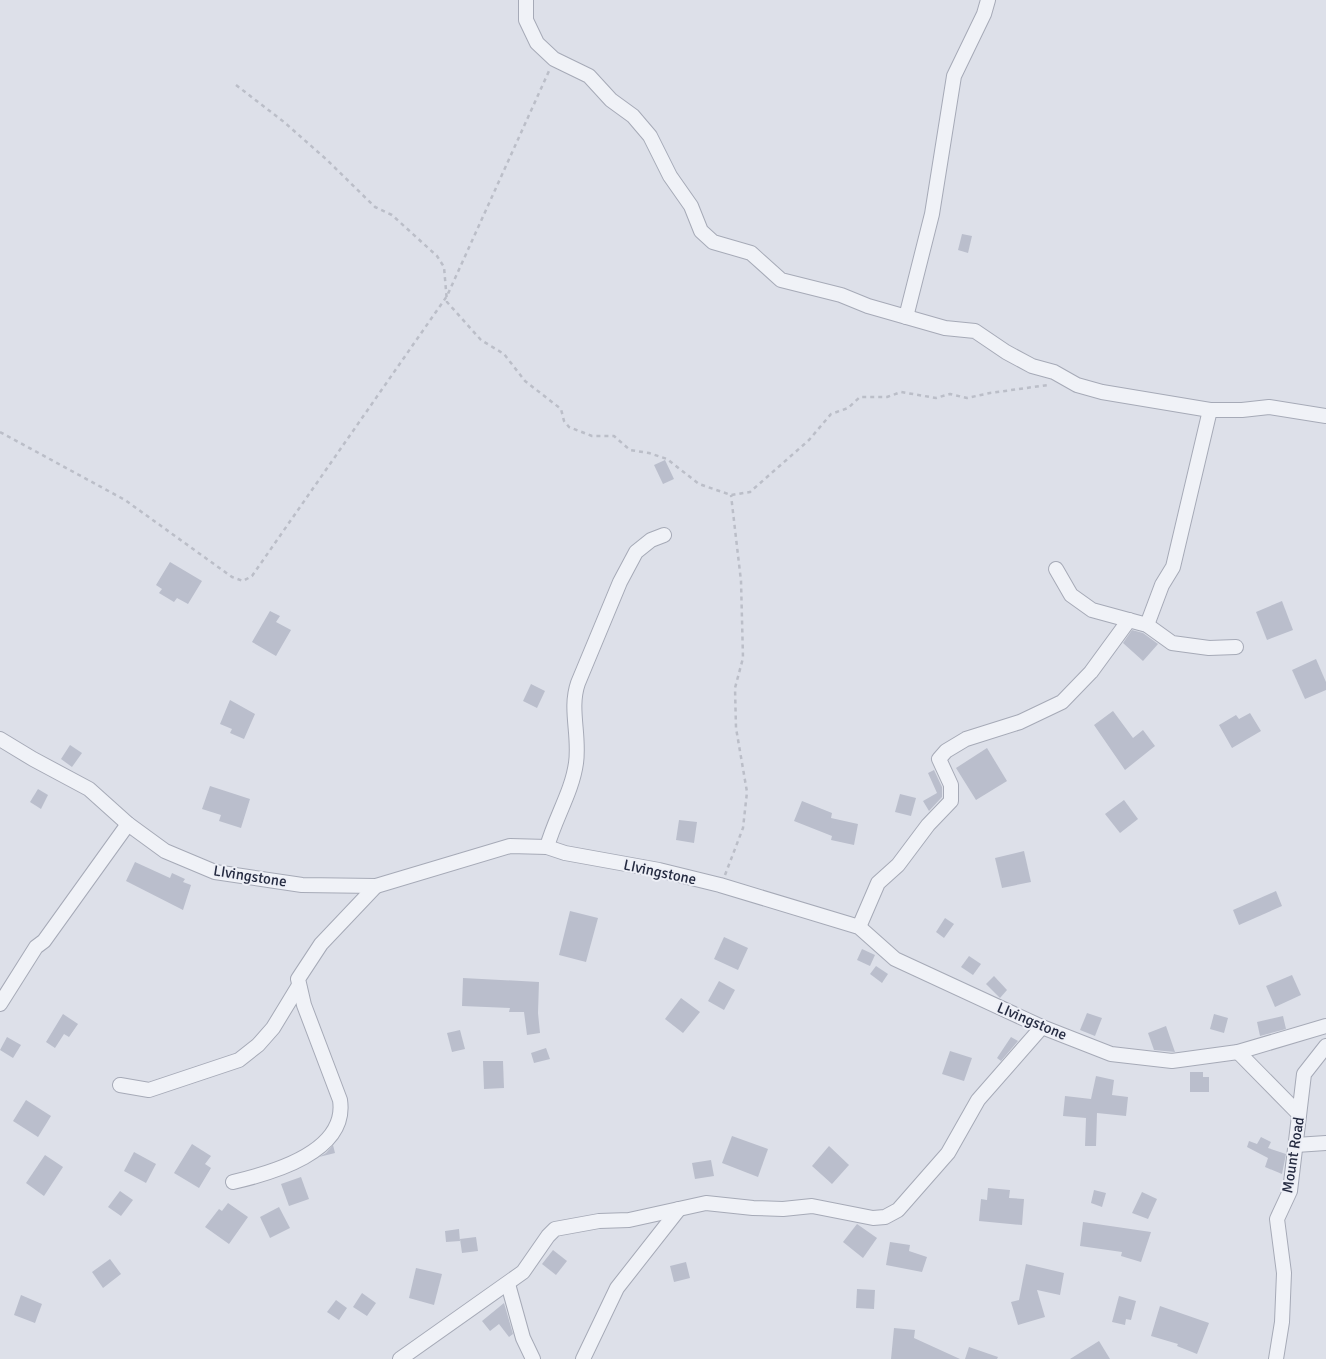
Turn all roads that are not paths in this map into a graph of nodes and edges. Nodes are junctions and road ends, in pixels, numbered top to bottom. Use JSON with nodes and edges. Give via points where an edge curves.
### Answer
{"nodes":[{"id":1,"x":526,"y":0,"type":"edge"},
{"id":2,"x":988,"y":0,"type":"edge"},
{"id":3,"x":906,"y":317,"type":"junction"},
{"id":4,"x":1210,"y":410,"type":"junction"},
{"id":5,"x":1326,"y":416,"type":"edge"},
{"id":6,"x":664,"y":536,"type":"dead end"},
{"id":7,"x":1056,"y":569,"type":"dead end"},
{"id":8,"x":1129,"y":620,"type":"junction"},
{"id":9,"x":1147,"y":625,"type":"junction"},
{"id":10,"x":1236,"y":647,"type":"dead end"},
{"id":11,"x":0,"y":739,"type":"edge"},
{"id":12,"x":128,"y":824,"type":"junction"},
{"id":13,"x":548,"y":847,"type":"junction"},
{"id":14,"x":376,"y":886,"type":"junction"},
{"id":15,"x":859,"y":927,"type":"junction"},
{"id":16,"x":298,"y":987,"type":"junction"},
{"id":17,"x":0,"y":1004,"type":"edge"},
{"id":18,"x":1326,"y":1026,"type":"edge"},
{"id":19,"x":1042,"y":1027,"type":"junction"},
{"id":20,"x":1326,"y":1046,"type":"edge"},
{"id":21,"x":1238,"y":1052,"type":"junction"},
{"id":22,"x":120,"y":1085,"type":"dead end"},
{"id":23,"x":1300,"y":1114,"type":"junction"},
{"id":24,"x":1326,"y":1143,"type":"edge"},
{"id":25,"x":1296,"y":1145,"type":"junction"},
{"id":26,"x":233,"y":1182,"type":"dead end"},
{"id":27,"x":679,"y":1210,"type":"junction"},
{"id":28,"x":508,"y":1284,"type":"junction"},
{"id":29,"x":400,"y":1359,"type":"edge"},
{"id":30,"x":533,"y":1359,"type":"edge"},
{"id":31,"x":583,"y":1359,"type":"edge"},
{"id":32,"x":1276,"y":1359,"type":"edge"}],
"edges":[{"from":1,"to":3,"type":"street","via":[[526,20],[537,43],[554,59],[589,76],[611,100],[633,116],[650,136],[670,176],[691,206],[700,231],[713,242],[751,253],[781,280],[841,295]]},
{"from":2,"to":3,"type":"street","via":[[954,76],[932,214]]},
{"from":3,"to":4,"type":"street","via":[[945,328],[975,331],[1032,366],[1054,372],[1078,385],[1133,398]]},
{"from":4,"to":5,"type":"street","via":[[1269,407]]},
{"from":4,"to":9,"type":"street","via":[[1173,567],[1162,585]]},
{"from":6,"to":13,"type":"street","via":[[651,540],[636,552],[578,683],[573,697],[578,739],[576,765]]},
{"from":7,"to":8,"type":"street","via":[[1071,595],[1092,610]]},
{"from":8,"to":9,"type":"street"},
{"from":8,"to":15,"type":"street","via":[[1091,672],[1062,702],[1020,722],[966,739],[946,751],[940,759],[951,785],[951,801],[878,883]]},
{"from":9,"to":10,"type":"street","via":[[1172,643],[1209,648]]},
{"from":11,"to":12,"type":"street","name":"LIvingstone","via":[[89,789]]},
{"from":12,"to":14,"type":"street","name":"LIvingstone","via":[[177,858],[215,872],[302,884]]},
{"from":12,"to":17,"type":"street","via":[[44,941],[36,947]]},
{"from":13,"to":14,"type":"street","name":"LIvingstone","via":[[510,846]]},
{"from":13,"to":15,"type":"street","name":"LIvingstone","via":[[720,885]]},
{"from":14,"to":16,"type":"street","via":[[313,955],[300,974]]},
{"from":15,"to":19,"type":"street","name":"LIvingstone","via":[[895,959]]},
{"from":16,"to":22,"type":"street","via":[[273,1028],[239,1060],[150,1090]]},
{"from":16,"to":26,"type":"street","via":[[340,1100],[340,1119],[329,1137],[294,1163],[280,1170]]},
{"from":18,"to":21,"type":"street","name":"LIvingstone"},
{"from":19,"to":21,"type":"street","name":"LIvingstone","via":[[1111,1054],[1172,1061]]},
{"from":19,"to":27,"type":"street","via":[[978,1100],[948,1154],[898,1210],[885,1217],[837,1213],[812,1206],[763,1208],[706,1203]]},
{"from":20,"to":23,"type":"street","name":"Mount Road","via":[[1304,1074]]},
{"from":21,"to":23,"type":"street"},
{"from":23,"to":25,"type":"street","name":"Mount Road"},
{"from":24,"to":25,"type":"street"},
{"from":25,"to":32,"type":"street","name":"Mount Road","via":[[1290,1191],[1277,1219],[1284,1273],[1282,1322]]},
{"from":27,"to":28,"type":"street","via":[[555,1229],[523,1272]]},
{"from":27,"to":31,"type":"street","via":[[617,1288]]},
{"from":28,"to":29,"type":"street"},
{"from":28,"to":30,"type":"street","via":[[523,1338]]}]}
